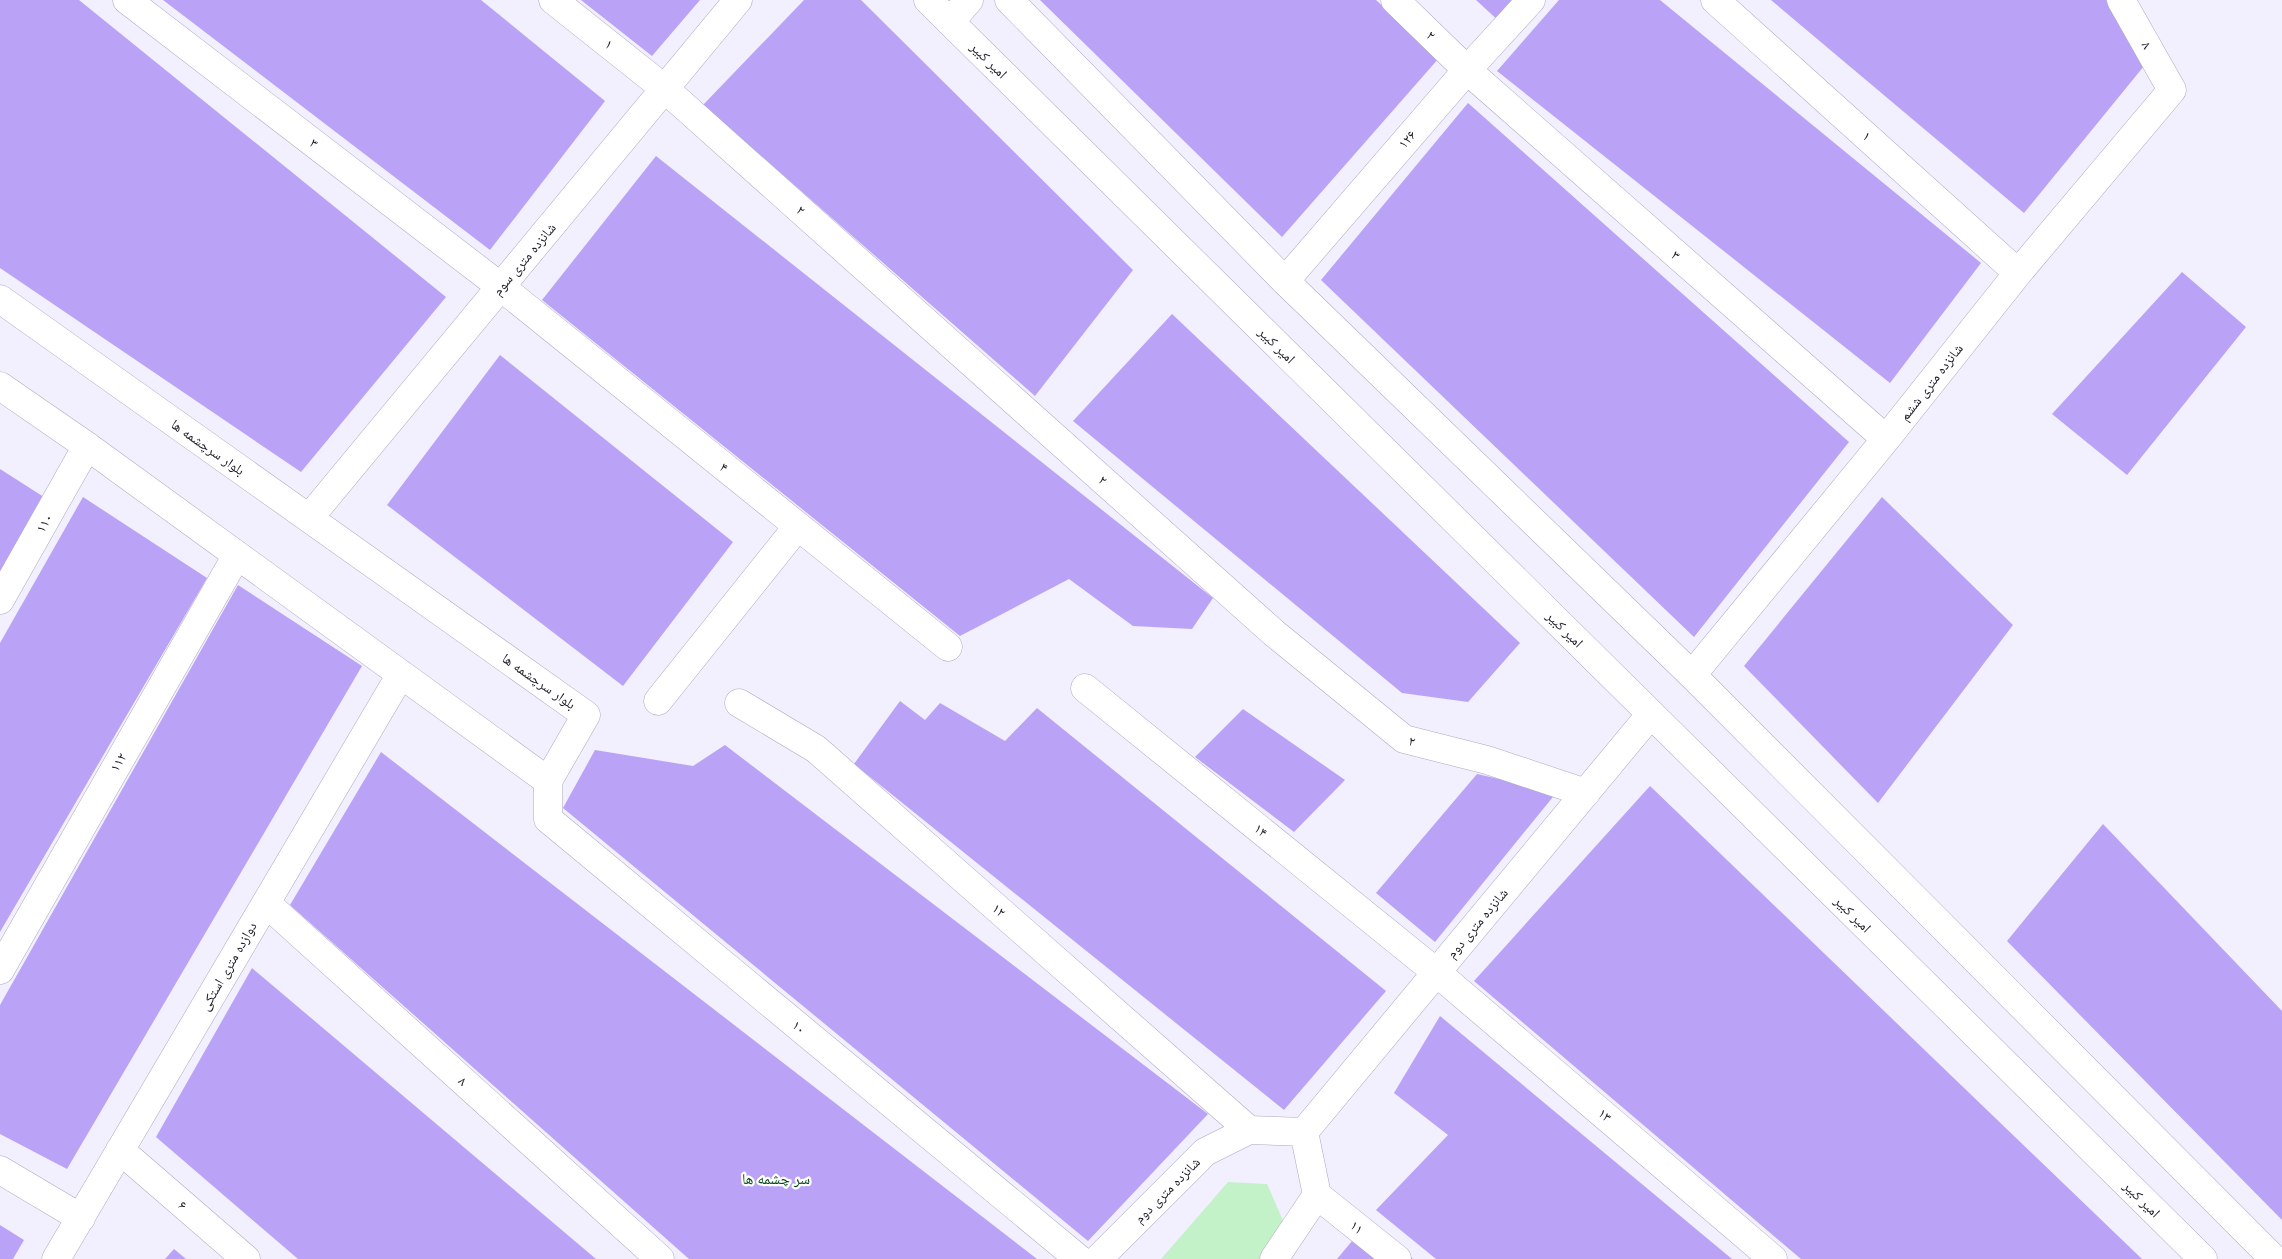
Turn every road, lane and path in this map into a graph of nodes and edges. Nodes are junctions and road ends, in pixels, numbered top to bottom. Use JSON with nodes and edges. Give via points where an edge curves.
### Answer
{"nodes":[{"id":1,"x":128,"y":0,"type":"edge"},
{"id":2,"x":553,"y":0,"type":"edge"},
{"id":3,"x":738,"y":0,"type":"edge"},
{"id":4,"x":928,"y":0,"type":"edge"},
{"id":5,"x":970,"y":0,"type":"edge"},
{"id":6,"x":1009,"y":0,"type":"edge"},
{"id":7,"x":1395,"y":0,"type":"edge"},
{"id":8,"x":1531,"y":0,"type":"edge"},
{"id":9,"x":1715,"y":0,"type":"edge"},
{"id":10,"x":2121,"y":0,"type":"edge"},
{"id":11,"x":950,"y":22,"type":"junction"},
{"id":12,"x":1467,"y":70,"type":"junction"},
{"id":13,"x":665,"y":89,"type":"junction"},
{"id":14,"x":2172,"y":90,"type":"joint"},
{"id":15,"x":2018,"y":273,"type":"junction"},
{"id":16,"x":1285,"y":281,"type":"junction"},
{"id":17,"x":501,"y":287,"type":"junction"},
{"id":18,"x":0,"y":299,"type":"edge"},
{"id":19,"x":0,"y":386,"type":"edge"},
{"id":20,"x":1886,"y":439,"type":"junction"},
{"id":21,"x":87,"y":446,"type":"junction"},
{"id":22,"x":309,"y":518,"type":"junction"},
{"id":23,"x":798,"y":526,"type":"junction"},
{"id":24,"x":236,"y":555,"type":"junction"},
{"id":25,"x":0,"y":600,"type":"edge"},
{"id":26,"x":948,"y":647,"type":"dead end"},
{"id":27,"x":401,"y":674,"type":"junction"},
{"id":28,"x":1692,"y":675,"type":"junction"},
{"id":29,"x":1085,"y":688,"type":"dead end"},
{"id":30,"x":658,"y":701,"type":"dead end"},
{"id":31,"x":739,"y":703,"type":"dead end"},
{"id":32,"x":1652,"y":714,"type":"junction"},
{"id":33,"x":548,"y":781,"type":"junction"},
{"id":34,"x":1586,"y":793,"type":"junction"},
{"id":35,"x":266,"y":902,"type":"junction"},
{"id":36,"x":0,"y":970,"type":"edge"},
{"id":37,"x":1436,"y":972,"type":"junction"},
{"id":38,"x":1249,"y":1130,"type":"junction"},
{"id":39,"x":1304,"y":1132,"type":"junction"},
{"id":40,"x":120,"y":1150,"type":"junction"},
{"id":41,"x":0,"y":1170,"type":"edge"},
{"id":42,"x":1317,"y":1195,"type":"junction"},
{"id":43,"x":81,"y":1218,"type":"junction"},
{"id":44,"x":56,"y":1259,"type":"edge"},
{"id":45,"x":246,"y":1259,"type":"edge"},
{"id":46,"x":660,"y":1259,"type":"edge"},
{"id":47,"x":1079,"y":1259,"type":"edge"},
{"id":48,"x":1098,"y":1259,"type":"edge"},
{"id":49,"x":1274,"y":1259,"type":"edge"},
{"id":50,"x":1397,"y":1259,"type":"edge"},
{"id":51,"x":1773,"y":1259,"type":"edge"},
{"id":52,"x":2203,"y":1259,"type":"edge"},
{"id":53,"x":2274,"y":1259,"type":"edge"}],
"edges":[{"from":1,"to":17,"type":"street","name":"۳"},
{"from":2,"to":13,"type":"street","name":"۱"},
{"from":3,"to":13,"type":"street","name":"شانزده متری سوم"},
{"from":4,"to":11,"type":"street","name":"امیر کبیر"},
{"from":5,"to":11,"type":"street"},
{"from":6,"to":16,"type":"street"},
{"from":7,"to":12,"type":"street","name":"۲"},
{"from":8,"to":12,"type":"street","name":"۱۲۶"},
{"from":9,"to":15,"type":"street","name":"۱"},
{"from":10,"to":14,"type":"street","name":"۸"},
{"from":11,"to":32,"type":"street","name":"امیر کبیر"},
{"from":12,"to":16,"type":"street","name":"۱۲۶"},
{"from":12,"to":20,"type":"street","name":"۳"},
{"from":13,"to":17,"type":"street","name":"شانزده متری سوم"},
{"from":13,"to":34,"type":"street","name":"۲","via":[[1274,633],[1404,739],[1487,760]]},
{"from":14,"to":15,"type":"street","name":"شانزده متری ششم"},
{"from":15,"to":20,"type":"street","name":"شانزده متری ششم"},
{"from":16,"to":28,"type":"street"},
{"from":17,"to":22,"type":"street","name":"شانزده متری سوم"},
{"from":17,"to":23,"type":"street","name":"۴"},
{"from":18,"to":22,"type":"street","name":"بلوار سرچشمه ها"},
{"from":19,"to":21,"type":"street"},
{"from":20,"to":28,"type":"street","name":"شانزده متری ششم"},
{"from":21,"to":24,"type":"street"},
{"from":21,"to":25,"type":"street","name":"۱۱۰"},
{"from":22,"to":33,"type":"street","name":"بلوار سرچشمه ها","via":[[586,715]]},
{"from":23,"to":26,"type":"street","name":"۴"},
{"from":23,"to":30,"type":"street"},
{"from":24,"to":27,"type":"street"},
{"from":24,"to":36,"type":"street","name":"۱۱۲"},
{"from":27,"to":33,"type":"street"},
{"from":27,"to":35,"type":"street","name":"دوازده متری استکی"},
{"from":28,"to":53,"type":"street"},
{"from":29,"to":37,"type":"street","name":"۱۴"},
{"from":31,"to":38,"type":"street","name":"۱۲","via":[[816,750]]},
{"from":32,"to":34,"type":"street","name":"شانزده متری دوم"},
{"from":32,"to":52,"type":"street","name":"امیر کبیر"},
{"from":33,"to":47,"type":"street","name":"۱۰","via":[[548,819]]},
{"from":34,"to":37,"type":"street","name":"شانزده متری دوم"},
{"from":35,"to":40,"type":"street","name":"دوازده متری استکی"},
{"from":35,"to":46,"type":"street","name":"۸"},
{"from":37,"to":39,"type":"street","name":"شانزده متری دوم"},
{"from":37,"to":51,"type":"street","name":"۱۳"},
{"from":38,"to":39,"type":"street","name":"شانزده متری دوم"},
{"from":38,"to":48,"type":"street","name":"شانزده متری دوم","via":[[1206,1152]]},
{"from":39,"to":42,"type":"street"},
{"from":40,"to":43,"type":"street","name":"دوازده متری استکی"},
{"from":40,"to":45,"type":"street","name":"۶"},
{"from":41,"to":43,"type":"street"},
{"from":42,"to":49,"type":"street"},
{"from":42,"to":50,"type":"street","name":"۱۱"},
{"from":43,"to":44,"type":"street","name":"دوازده متری استکی"}]}
